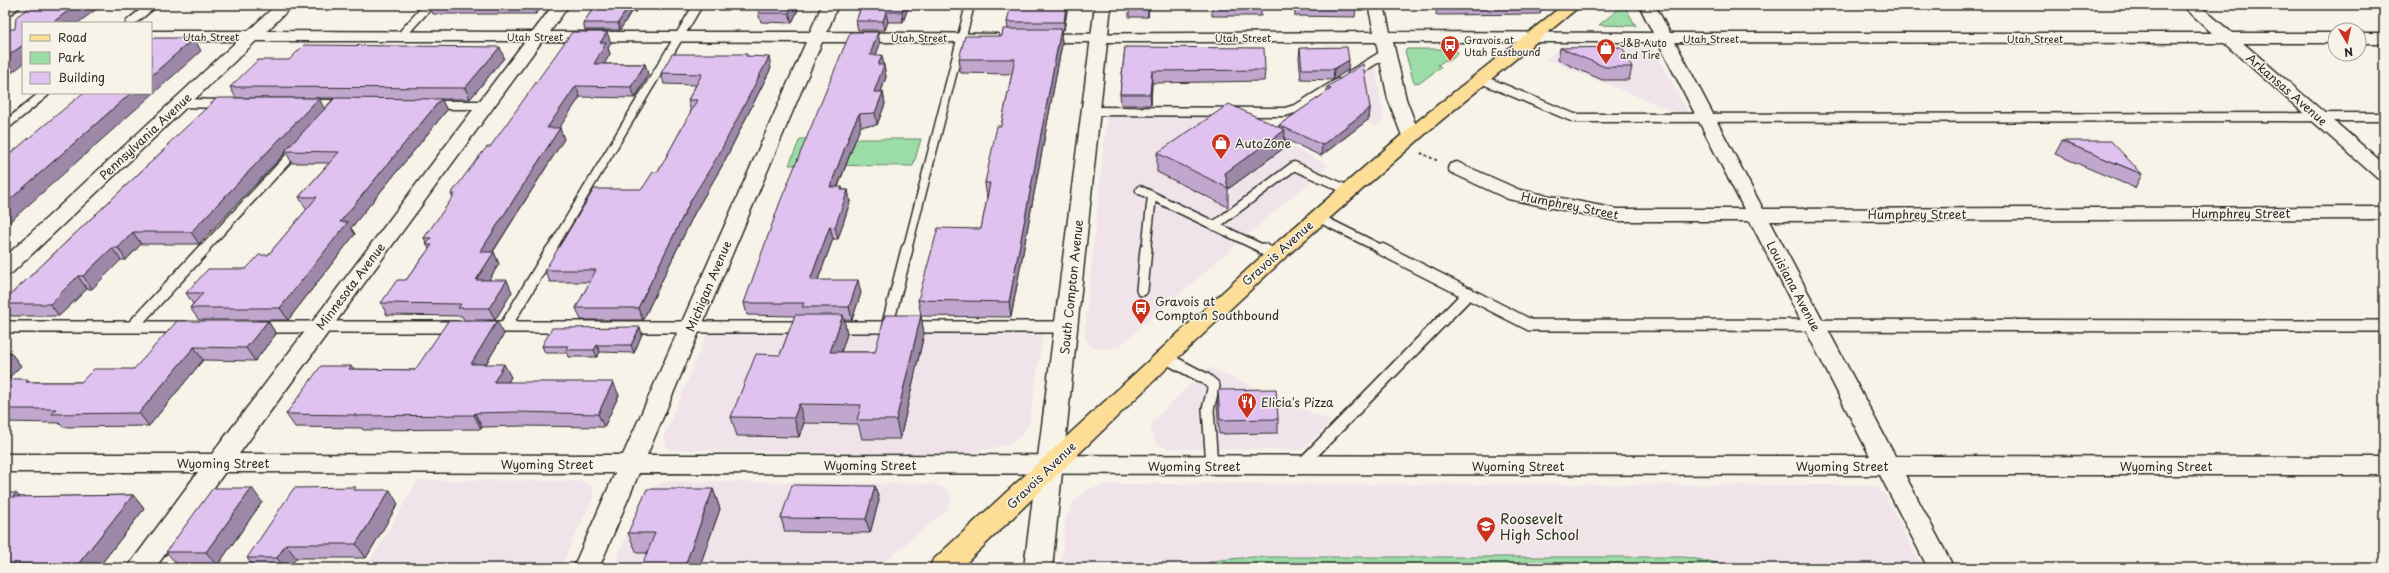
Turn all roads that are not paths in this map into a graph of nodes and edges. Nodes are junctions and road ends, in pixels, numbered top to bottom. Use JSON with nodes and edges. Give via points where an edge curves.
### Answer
{"nodes":[{"id":1,"x":14,"y":5,"type":"edge"},
{"id":2,"x":152,"y":5,"type":"edge"},
{"id":3,"x":285,"y":5,"type":"edge"},
{"id":4,"x":429,"y":5,"type":"edge"},
{"id":5,"x":562,"y":5,"type":"edge"},
{"id":6,"x":698,"y":5,"type":"edge"},
{"id":7,"x":830,"y":5,"type":"edge"},
{"id":8,"x":970,"y":5,"type":"edge"},
{"id":9,"x":1103,"y":5,"type":"edge"},
{"id":10,"x":1376,"y":5,"type":"edge"},
{"id":11,"x":1573,"y":5,"type":"edge"},
{"id":12,"x":1648,"y":5,"type":"edge"},
{"id":13,"x":2190,"y":5,"type":"edge"},
{"id":14,"x":5,"y":11,"type":"edge"},
{"id":15,"x":131,"y":22,"type":"edge"},
{"id":16,"x":152,"y":36,"type":"edge"},
{"id":17,"x":252,"y":36,"type":"junction"},
{"id":18,"x":401,"y":36,"type":"junction"},
{"id":19,"x":537,"y":36,"type":"junction"},
{"id":20,"x":679,"y":36,"type":"junction"},
{"id":21,"x":816,"y":37,"type":"junction"},
{"id":22,"x":962,"y":37,"type":"junction"},
{"id":23,"x":1099,"y":37,"type":"junction"},
{"id":24,"x":1665,"y":37,"type":"junction"},
{"id":25,"x":1531,"y":38,"type":"junction"},
{"id":26,"x":2228,"y":38,"type":"junction"},
{"id":27,"x":2327,"y":38,"type":"edge"},
{"id":28,"x":2367,"y":38,"type":"edge"},
{"id":29,"x":2384,"y":38,"type":"edge"},
{"id":30,"x":1386,"y":45,"type":"junction"},
{"id":31,"x":1481,"y":79,"type":"junction"},
{"id":32,"x":44,"y":94,"type":"edge"},
{"id":33,"x":180,"y":103,"type":"junction"},
{"id":34,"x":236,"y":104,"type":"edge"},
{"id":35,"x":299,"y":104,"type":"edge"},
{"id":36,"x":338,"y":104,"type":"junction"},
{"id":37,"x":354,"y":104,"type":"edge"},
{"id":38,"x":424,"y":105,"type":"edge"},
{"id":39,"x":486,"y":105,"type":"junction"},
{"id":40,"x":1091,"y":111,"type":"junction"},
{"id":41,"x":327,"y":116,"type":"edge"},
{"id":42,"x":2319,"y":117,"type":"junction"},
{"id":43,"x":1707,"y":118,"type":"junction"},
{"id":44,"x":2384,"y":118,"type":"edge"},
{"id":45,"x":5,"y":126,"type":"edge"},
{"id":46,"x":306,"y":139,"type":"edge"},
{"id":47,"x":1406,"y":140,"type":"junction"},
{"id":48,"x":1457,"y":168,"type":"road end"},
{"id":49,"x":2384,"y":174,"type":"edge"},
{"id":50,"x":1140,"y":190,"type":"dead end"},
{"id":51,"x":1348,"y":190,"type":"junction"},
{"id":52,"x":1152,"y":196,"type":"junction"},
{"id":53,"x":2384,"y":213,"type":"edge"},
{"id":54,"x":1757,"y":214,"type":"junction"},
{"id":55,"x":1317,"y":217,"type":"junction"},
{"id":56,"x":1214,"y":226,"type":"junction"},
{"id":57,"x":1275,"y":255,"type":"junction"},
{"id":58,"x":5,"y":268,"type":"edge"},
{"id":59,"x":1142,"y":290,"type":"dead end"},
{"id":60,"x":1469,"y":293,"type":"junction"},
{"id":61,"x":1067,"y":326,"type":"junction"},
{"id":62,"x":2384,"y":326,"type":"edge"},
{"id":63,"x":5,"y":327,"type":"edge"},
{"id":64,"x":132,"y":327,"type":"junction"},
{"id":65,"x":195,"y":327,"type":"edge"},
{"id":66,"x":250,"y":327,"type":"edge"},
{"id":67,"x":320,"y":327,"type":"junction"},
{"id":68,"x":505,"y":327,"type":"junction"},
{"id":69,"x":690,"y":327,"type":"junction"},
{"id":70,"x":887,"y":327,"type":"junction"},
{"id":71,"x":1816,"y":327,"type":"junction"},
{"id":72,"x":1164,"y":357,"type":"junction"},
{"id":73,"x":5,"y":463,"type":"edge"},
{"id":74,"x":218,"y":463,"type":"junction"},
{"id":75,"x":631,"y":464,"type":"junction"},
{"id":76,"x":1051,"y":466,"type":"junction"},
{"id":77,"x":1212,"y":466,"type":"junction"},
{"id":78,"x":1301,"y":466,"type":"junction"},
{"id":79,"x":1888,"y":466,"type":"junction"},
{"id":80,"x":2384,"y":466,"type":"edge"},
{"id":81,"x":140,"y":568,"type":"edge"},
{"id":82,"x":586,"y":568,"type":"edge"},
{"id":83,"x":942,"y":568,"type":"edge"},
{"id":84,"x":1038,"y":568,"type":"edge"},
{"id":85,"x":1941,"y":568,"type":"edge"}],
"edges":[{"from":1,"to":14,"type":"street"},
{"from":2,"to":15,"type":"lane"},
{"from":3,"to":17,"type":"street","name":"Pennsylvania Avenue"},
{"from":4,"to":18,"type":"lane"},
{"from":5,"to":19,"type":"street","name":"Minnesota Avenue"},
{"from":6,"to":20,"type":"lane"},
{"from":7,"to":21,"type":"street","name":"Michigan Avenue"},
{"from":8,"to":22,"type":"lane"},
{"from":9,"to":23,"type":"street","name":"South Compton Avenue"},
{"from":10,"to":30,"type":"street"},
{"from":11,"to":25,"type":"main road","name":"Gravois Avenue"},
{"from":12,"to":24,"type":"street","name":"Louisiana Avenue"},
{"from":13,"to":26,"type":"street","name":"Arkansas Avenue"},
{"from":16,"to":17,"type":"street","name":"Utah Street"},
{"from":17,"to":18,"type":"street","name":"Utah Street"},
{"from":17,"to":33,"type":"street","name":"Pennsylvania Avenue"},
{"from":18,"to":19,"type":"street","name":"Utah Street"},
{"from":19,"to":20,"type":"street","name":"Utah Street"},
{"from":19,"to":39,"type":"street","name":"Minnesota Avenue"},
{"from":20,"to":21,"type":"street","name":"Utah Street"},
{"from":20,"to":68,"type":"lane"},
{"from":21,"to":22,"type":"street","name":"Utah Street"},
{"from":21,"to":69,"type":"street","name":"Michigan Avenue"},
{"from":22,"to":23,"type":"street","name":"Utah Street"},
{"from":22,"to":70,"type":"lane"},
{"from":23,"to":30,"type":"street","name":"Utah Street"},
{"from":23,"to":40,"type":"street","name":"South Compton Avenue"},
{"from":24,"to":25,"type":"street","name":"Utah Street"},
{"from":24,"to":26,"type":"street","name":"Utah Street"},
{"from":24,"to":43,"type":"street","name":"Louisiana Avenue"},
{"from":25,"to":30,"type":"street","name":"Utah Street"},
{"from":25,"to":31,"type":"main road","name":"Gravois Avenue"},
{"from":26,"to":27,"type":"street","name":"Utah Street"},
{"from":26,"to":42,"type":"street","name":"Arkansas Avenue"},
{"from":28,"to":29,"type":"street"},
{"from":30,"to":40,"type":"lane","via":[[1298,108],[1285,112]]},
{"from":30,"to":47,"type":"street"},
{"from":31,"to":43,"type":"lane","via":[[1574,118]]},
{"from":31,"to":47,"type":"main road","name":"Gravois Avenue"},
{"from":32,"to":45,"type":"lane"},
{"from":33,"to":34,"type":"lane"},
{"from":33,"to":58,"type":"street","name":"Pennsylvania Avenue"},
{"from":35,"to":36,"type":"lane"},
{"from":36,"to":37,"type":"lane"},
{"from":36,"to":41,"type":"lane"},
{"from":38,"to":39,"type":"lane"},
{"from":39,"to":67,"type":"street","name":"Minnesota Avenue"},
{"from":40,"to":61,"type":"street","name":"South Compton Avenue"},
{"from":42,"to":43,"type":"lane"},
{"from":42,"to":44,"type":"lane"},
{"from":42,"to":49,"type":"street","name":"Arkansas Avenue"},
{"from":43,"to":54,"type":"street","name":"Louisiana Avenue"},
{"from":46,"to":64,"type":"lane"},
{"from":47,"to":51,"type":"main road","name":"Gravois Avenue"},
{"from":48,"to":54,"type":"street","name":"Humphrey Street","via":[[1515,195],[1617,215]]},
{"from":50,"to":52,"type":"lane"},
{"from":51,"to":55,"type":"main road","name":"Gravois Avenue"},
{"from":51,"to":56,"type":"lane","via":[[1294,166]]},
{"from":52,"to":56,"type":"lane"},
{"from":52,"to":59,"type":"lane"},
{"from":53,"to":54,"type":"street","name":"Humphrey Street"},
{"from":54,"to":71,"type":"street","name":"Louisiana Avenue"},
{"from":55,"to":57,"type":"main road","name":"Gravois Avenue"},
{"from":55,"to":60,"type":"lane"},
{"from":56,"to":57,"type":"lane"},
{"from":57,"to":72,"type":"main road","name":"Gravois Avenue"},
{"from":60,"to":71,"type":"lane","via":[[1530,325]]},
{"from":60,"to":78,"type":"lane"},
{"from":61,"to":70,"type":"lane"},
{"from":61,"to":76,"type":"street","name":"South Compton Avenue"},
{"from":62,"to":71,"type":"lane"},
{"from":63,"to":64,"type":"lane"},
{"from":64,"to":65,"type":"lane"},
{"from":66,"to":67,"type":"lane"},
{"from":67,"to":68,"type":"lane"},
{"from":67,"to":74,"type":"street","name":"Minnesota Avenue"},
{"from":68,"to":69,"type":"lane"},
{"from":69,"to":70,"type":"lane"},
{"from":69,"to":75,"type":"street","name":"Michigan Avenue"},
{"from":71,"to":79,"type":"street","name":"Louisiana Avenue"},
{"from":72,"to":76,"type":"main road","name":"Gravois Avenue"},
{"from":72,"to":77,"type":"lane","via":[[1206,379],[1214,386],[1208,409]]},
{"from":73,"to":74,"type":"street","name":"Wyoming Street"},
{"from":74,"to":75,"type":"street","name":"Wyoming Street"},
{"from":74,"to":81,"type":"street","name":"Minnesota Avenue"},
{"from":75,"to":76,"type":"street","name":"Wyoming Street"},
{"from":75,"to":82,"type":"street","name":"Michigan Avenue"},
{"from":76,"to":77,"type":"street","name":"Wyoming Street"},
{"from":76,"to":83,"type":"main road","name":"Gravois Avenue"},
{"from":76,"to":84,"type":"street","name":"South Compton Avenue"},
{"from":77,"to":78,"type":"street","name":"Wyoming Street"},
{"from":78,"to":79,"type":"street","name":"Wyoming Street"},
{"from":79,"to":80,"type":"street","name":"Wyoming Street"},
{"from":79,"to":85,"type":"street","name":"Louisiana Avenue"}]}
